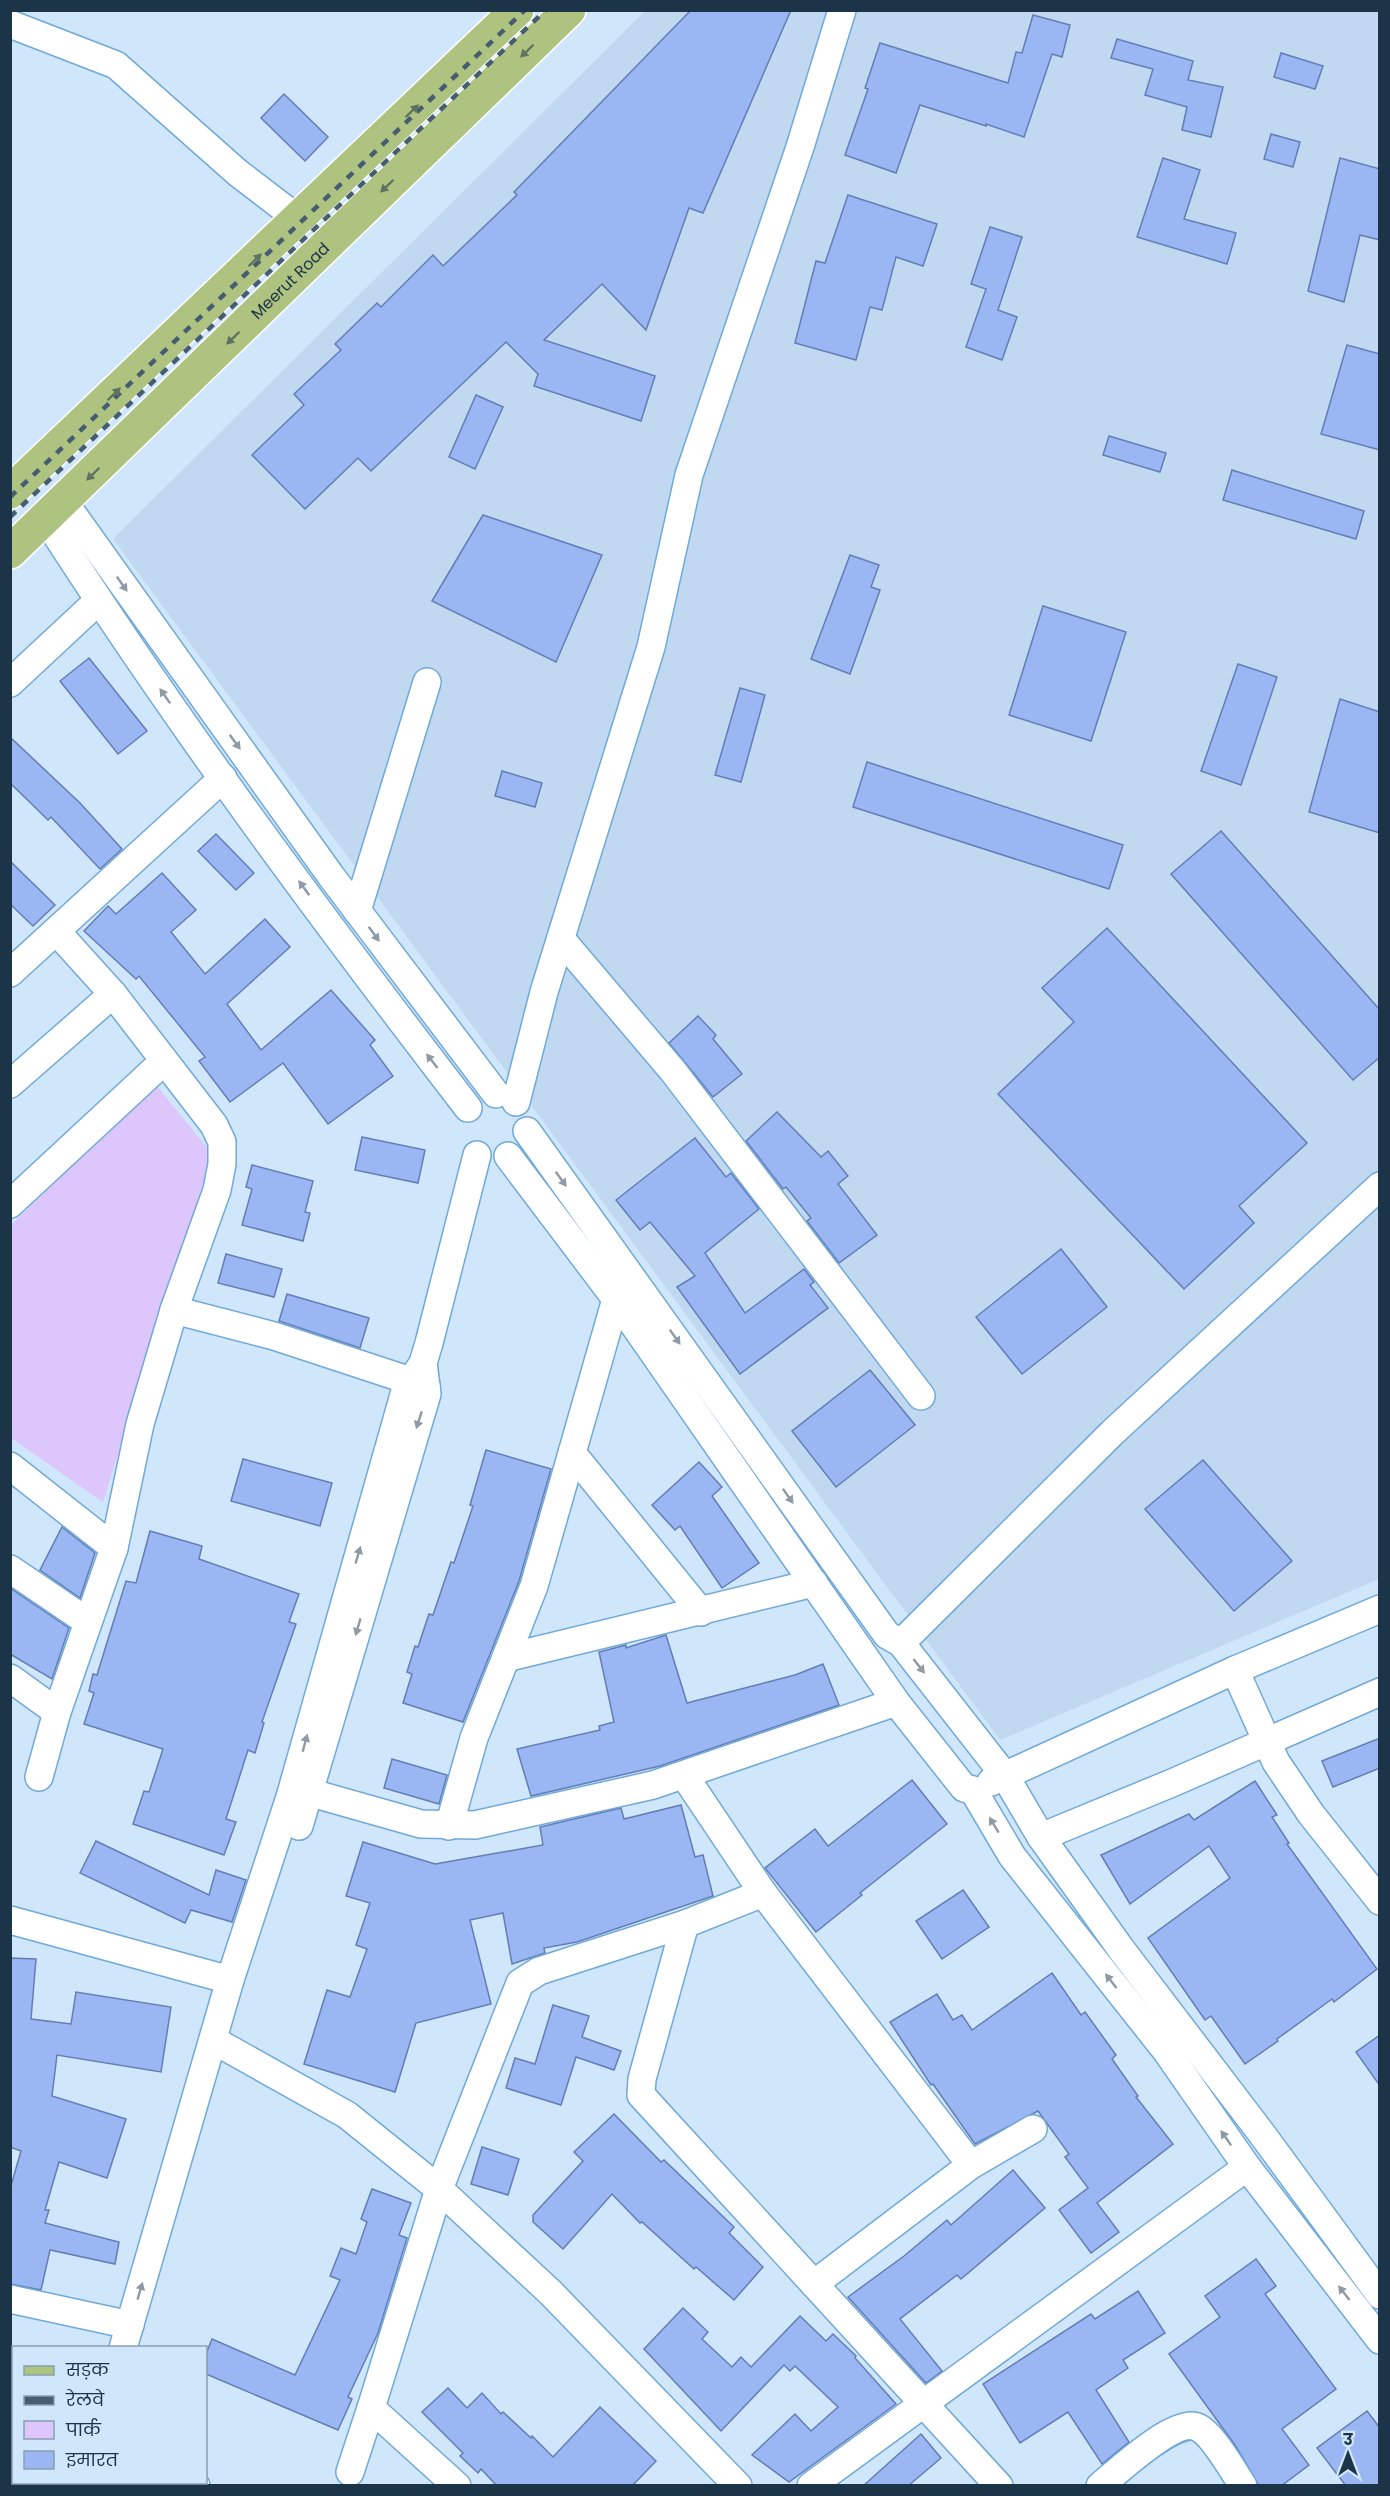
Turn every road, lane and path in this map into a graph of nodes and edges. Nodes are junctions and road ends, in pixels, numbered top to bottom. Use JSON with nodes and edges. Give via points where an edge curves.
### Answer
{"nodes":[{"id":1,"x":517,"y":10,"type":"edge"},
{"id":2,"x":569,"y":10,"type":"edge"},
{"id":3,"x":842,"y":10,"type":"edge"},
{"id":4,"x":10,"y":24,"type":"edge"},
{"id":5,"x":298,"y":219,"type":"junction"},
{"id":6,"x":23,"y":481,"type":"edge"},
{"id":7,"x":55,"y":510,"type":"junction"},
{"id":8,"x":10,"y":552,"type":"edge"},
{"id":9,"x":104,"y":558,"type":"junction"},
{"id":10,"x":81,"y":574,"type":"junction"},
{"id":11,"x":98,"y":601,"type":"junction"},
{"id":12,"x":427,"y":682,"type":"dead end"},
{"id":13,"x":10,"y":683,"type":"edge"},
{"id":14,"x":223,"y":778,"type":"junction"},
{"id":15,"x":357,"y":911,"type":"junction"},
{"id":16,"x":57,"y":932,"type":"junction"},
{"id":17,"x":561,"y":939,"type":"junction"},
{"id":18,"x":10,"y":973,"type":"edge"},
{"id":19,"x":113,"y":994,"type":"junction"},
{"id":20,"x":164,"y":1061,"type":"junction"},
{"id":21,"x":10,"y":1084,"type":"edge"},
{"id":22,"x":506,"y":1098,"type":"junction"},
{"id":23,"x":527,"y":1131,"type":"junction"},
{"id":24,"x":468,"y":1132,"type":"junction"},
{"id":25,"x":508,"y":1156,"type":"junction"},
{"id":26,"x":1380,"y":1186,"type":"edge"},
{"id":27,"x":10,"y":1204,"type":"edge"},
{"id":28,"x":616,"y":1299,"type":"junction"},
{"id":29,"x":174,"y":1310,"type":"junction"},
{"id":30,"x":420,"y":1377,"type":"junction"},
{"id":31,"x":921,"y":1396,"type":"dead end"},
{"id":32,"x":572,"y":1453,"type":"junction"},
{"id":33,"x":10,"y":1466,"type":"edge"},
{"id":34,"x":114,"y":1548,"type":"junction"},
{"id":35,"x":10,"y":1569,"type":"edge"},
{"id":36,"x":814,"y":1583,"type":"junction"},
{"id":37,"x":1380,"y":1609,"type":"edge"},
{"id":38,"x":701,"y":1612,"type":"junction"},
{"id":39,"x":88,"y":1622,"type":"junction"},
{"id":40,"x":901,"y":1643,"type":"junction"},
{"id":41,"x":506,"y":1658,"type":"junction"},
{"id":42,"x":1235,"y":1670,"type":"junction"},
{"id":43,"x":10,"y":1678,"type":"edge"},
{"id":44,"x":1380,"y":1692,"type":"edge"},
{"id":45,"x":896,"y":1702,"type":"junction"},
{"id":46,"x":57,"y":1712,"type":"junction"},
{"id":47,"x":1264,"y":1740,"type":"junction"},
{"id":48,"x":684,"y":1775,"type":"junction"},
{"id":49,"x":1005,"y":1776,"type":"junction"},
{"id":50,"x":39,"y":1777,"type":"dead end"},
{"id":51,"x":302,"y":1790,"type":"junction"},
{"id":52,"x":973,"y":1790,"type":"junction"},
{"id":53,"x":449,"y":1826,"type":"junction"},
{"id":54,"x":1041,"y":1837,"type":"junction"},
{"id":55,"x":763,"y":1893,"type":"junction"},
{"id":56,"x":1380,"y":1901,"type":"edge"},
{"id":57,"x":10,"y":1920,"type":"edge"},
{"id":58,"x":685,"y":1924,"type":"junction"},
{"id":59,"x":230,"y":1980,"type":"junction"},
{"id":60,"x":221,"y":2044,"type":"junction"},
{"id":61,"x":1033,"y":2129,"type":"dead end"},
{"id":62,"x":971,"y":2165,"type":"junction"},
{"id":63,"x":1247,"y":2167,"type":"junction"},
{"id":64,"x":439,"y":2189,"type":"junction"},
{"id":65,"x":814,"y":2284,"type":"junction"},
{"id":66,"x":1380,"y":2295,"type":"edge"},
{"id":67,"x":10,"y":2299,"type":"edge"},
{"id":68,"x":132,"y":2340,"type":"edge"},
{"id":69,"x":1380,"y":2340,"type":"edge"},
{"id":70,"x":922,"y":2402,"type":"junction"},
{"id":71,"x":371,"y":2408,"type":"junction"},
{"id":72,"x":350,"y":2472,"type":"dead end"},
{"id":73,"x":723,"y":2481,"type":"edge"},
{"id":74,"x":457,"y":2486,"type":"edge"},
{"id":75,"x":811,"y":2486,"type":"edge"},
{"id":76,"x":999,"y":2486,"type":"edge"},
{"id":77,"x":1100,"y":2486,"type":"edge"},
{"id":78,"x":1243,"y":2486,"type":"edge"}],
"edges":[{"from":5,"to":1,"type":"main road","one_way":true},
{"from":2,"to":7,"type":"main road","name":"Meerut Road","one_way":true},
{"from":3,"to":17,"type":"street","via":[[689,475],[651,647]]},
{"from":4,"to":5,"type":"street","via":[[116,65],[238,173]]},
{"from":6,"to":5,"type":"main road","one_way":true},
{"from":6,"to":7,"type":"main road"},
{"from":7,"to":8,"type":"main road","name":"Meerut Road"},
{"from":7,"to":9,"type":"street"},
{"from":7,"to":10,"type":"street"},
{"from":9,"to":10,"type":"street"},
{"from":9,"to":15,"type":"street","one_way":true},
{"from":10,"to":11,"type":"street"},
{"from":11,"to":13,"type":"street"},
{"from":14,"to":11,"type":"street","one_way":true},
{"from":12,"to":15,"type":"street"},
{"from":14,"to":16,"type":"street"},
{"from":24,"to":14,"type":"street","one_way":true,"via":[[384,999]]},
{"from":15,"to":22,"type":"street","one_way":true},
{"from":16,"to":18,"type":"street"},
{"from":16,"to":19,"type":"street"},
{"from":17,"to":22,"type":"street","via":[[527,1053]]},
{"from":17,"to":31,"type":"street","via":[[673,1071]]},
{"from":19,"to":20,"type":"street"},
{"from":19,"to":21,"type":"street"},
{"from":20,"to":27,"type":"street"},
{"from":20,"to":29,"type":"street","via":[[214,1125],[222,1142],[217,1190]]},
{"from":22,"to":23,"type":"street","via":[[526,1120]]},
{"from":22,"to":24,"type":"street","via":[[485,1096]]},
{"from":23,"to":25,"type":"street","via":[[524,1141]]},
{"from":23,"to":40,"type":"street","one_way":true,"via":[[887,1635]]},
{"from":24,"to":25,"type":"street","via":[[493,1159]]},
{"from":24,"to":30,"type":"street"},
{"from":25,"to":28,"type":"street"},
{"from":26,"to":40,"type":"street","via":[[1113,1432]]},
{"from":28,"to":32,"type":"street"},
{"from":28,"to":36,"type":"street"},
{"from":29,"to":30,"type":"street"},
{"from":29,"to":34,"type":"street","via":[[140,1424]]},
{"from":30,"to":51,"type":"street"},
{"from":32,"to":38,"type":"street"},
{"from":32,"to":41,"type":"street","via":[[534,1586]]},
{"from":33,"to":34,"type":"street"},
{"from":34,"to":39,"type":"street"},
{"from":35,"to":39,"type":"street"},
{"from":36,"to":38,"type":"street"},
{"from":36,"to":45,"type":"street"},
{"from":37,"to":42,"type":"street"},
{"from":38,"to":41,"type":"street"},
{"from":39,"to":46,"type":"street"},
{"from":40,"to":49,"type":"street","one_way":true},
{"from":41,"to":53,"type":"street","via":[[474,1738]]},
{"from":42,"to":47,"type":"street"},
{"from":42,"to":49,"type":"street"},
{"from":43,"to":46,"type":"street"},
{"from":44,"to":47,"type":"street"},
{"from":45,"to":48,"type":"street"},
{"from":45,"to":52,"type":"street","via":[[964,1788]]},
{"from":46,"to":50,"type":"street"},
{"from":47,"to":54,"type":"street"},
{"from":47,"to":56,"type":"street","via":[[1311,1814]]},
{"from":48,"to":53,"type":"street","via":[[475,1825]]},
{"from":48,"to":55,"type":"street"},
{"from":49,"to":52,"type":"street"},
{"from":49,"to":54,"type":"street"},
{"from":51,"to":53,"type":"street","via":[[421,1824]]},
{"from":51,"to":59,"type":"street"},
{"from":51,"to":60,"type":"street"},
{"from":63,"to":52,"type":"street","one_way":true,"via":[[1167,2052],[1012,1856]]},
{"from":54,"to":66,"type":"street"},
{"from":55,"to":58,"type":"street"},
{"from":55,"to":62,"type":"street"},
{"from":57,"to":59,"type":"street"},
{"from":58,"to":64,"type":"street","via":[[539,1971],[520,1983]]},
{"from":58,"to":65,"type":"street","via":[[642,2079],[641,2095]]},
{"from":59,"to":60,"type":"street"},
{"from":60,"to":64,"type":"street","via":[[347,2115]]},
{"from":60,"to":68,"type":"street"},
{"from":61,"to":62,"type":"street"},
{"from":62,"to":65,"type":"street"},
{"from":69,"to":63,"type":"street","one_way":true},
{"from":63,"to":70,"type":"street"},
{"from":64,"to":71,"type":"street"},
{"from":64,"to":73,"type":"street","via":[[551,2293]]},
{"from":65,"to":70,"type":"street"},
{"from":67,"to":68,"type":"street"},
{"from":70,"to":75,"type":"street"},
{"from":70,"to":76,"type":"street"},
{"from":71,"to":72,"type":"street"},
{"from":71,"to":74,"type":"street"},
{"from":77,"to":78,"type":"street","via":[[1184,2425],[1198,2427],[1210,2438]]}]}
